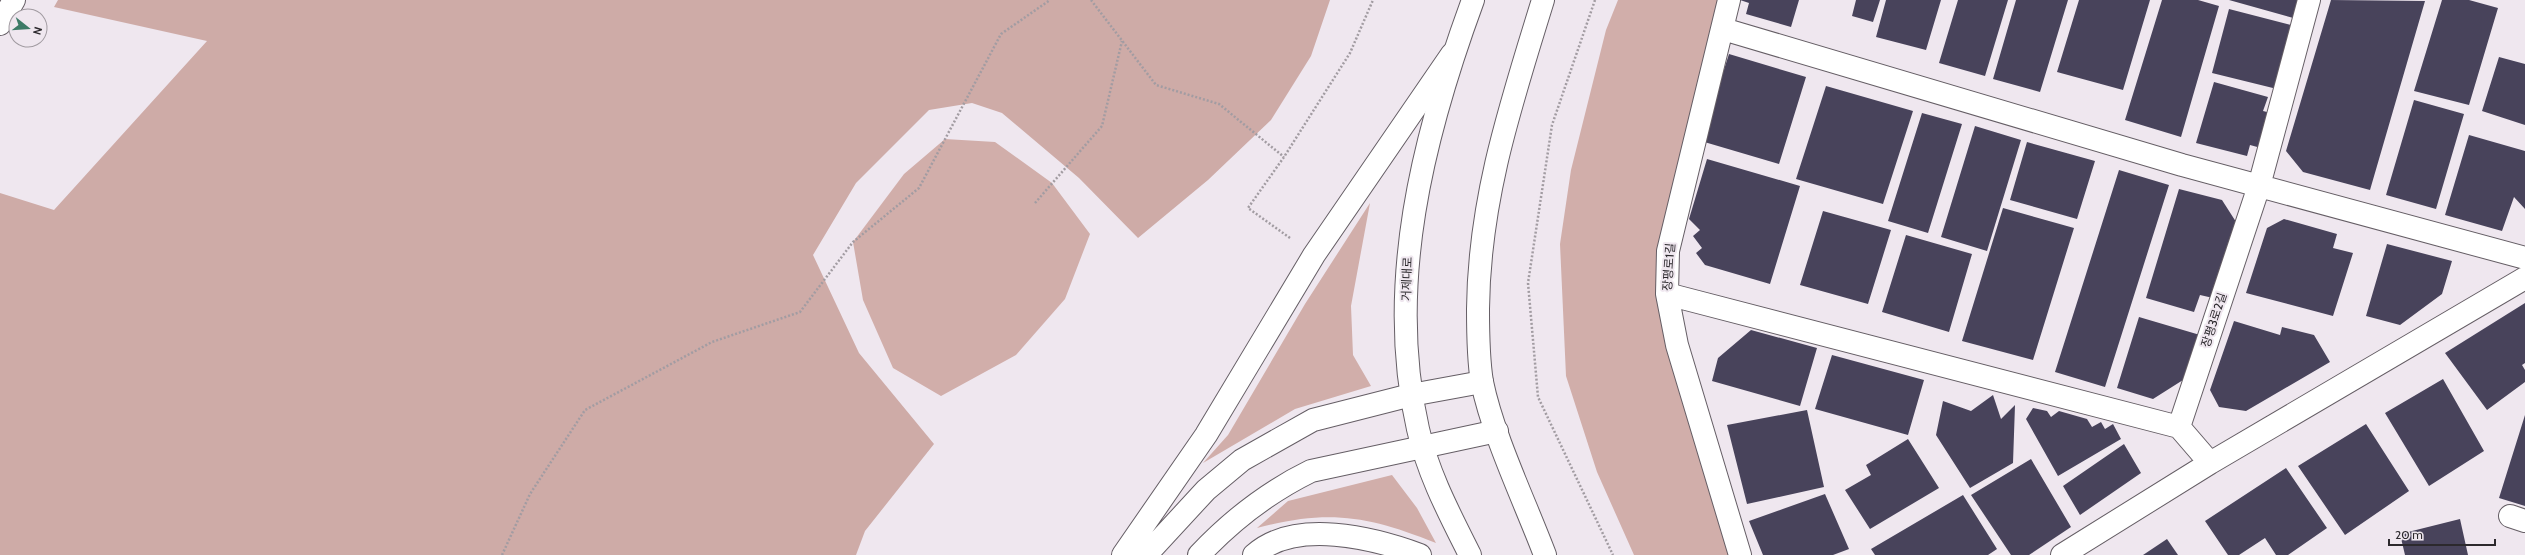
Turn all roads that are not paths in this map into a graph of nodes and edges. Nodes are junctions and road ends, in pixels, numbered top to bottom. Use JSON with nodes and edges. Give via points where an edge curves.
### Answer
{"nodes":[{"id":1,"x":14,"y":0,"type":"edge"},
{"id":2,"x":1473,"y":0,"type":"edge"},
{"id":3,"x":1543,"y":0,"type":"edge"},
{"id":4,"x":1729,"y":0,"type":"edge"},
{"id":5,"x":2309,"y":0,"type":"edge"},
{"id":6,"x":0,"y":24,"type":"edge"},
{"id":7,"x":1723,"y":29,"type":"junction"},
{"id":8,"x":1456,"y":48,"type":"junction"},
{"id":9,"x":2259,"y":186,"type":"junction"},
{"id":10,"x":2525,"y":258,"type":"edge"},
{"id":11,"x":2525,"y":278,"type":"edge"},
{"id":12,"x":1667,"y":294,"type":"junction"},
{"id":13,"x":1482,"y":382,"type":"junction"},
{"id":14,"x":1411,"y":395,"type":"junction"},
{"id":15,"x":2179,"y":427,"type":"junction"},
{"id":16,"x":1497,"y":431,"type":"junction"},
{"id":17,"x":1423,"y":447,"type":"junction"},
{"id":18,"x":2210,"y":462,"type":"junction"},
{"id":19,"x":1123,"y":555,"type":"edge"},
{"id":20,"x":1146,"y":555,"type":"edge"},
{"id":21,"x":1199,"y":555,"type":"edge"},
{"id":22,"x":1254,"y":555,"type":"edge"},
{"id":23,"x":1420,"y":555,"type":"edge"},
{"id":24,"x":1470,"y":555,"type":"edge"},
{"id":25,"x":1545,"y":555,"type":"edge"},
{"id":26,"x":1740,"y":555,"type":"edge"},
{"id":27,"x":2062,"y":555,"type":"edge"}],
"edges":[{"from":1,"to":6,"type":"street"},
{"from":2,"to":8,"type":"street","name":"거제대로"},
{"from":3,"to":13,"type":"street","via":[[1506,120],[1489,189],[1478,266],[1478,345]]},
{"from":4,"to":7,"type":"street","name":"장평로1길"},
{"from":5,"to":9,"type":"street","name":"장평3로2길"},
{"from":7,"to":9,"type":"street"},
{"from":7,"to":12,"type":"street","name":"장평로1길","via":[[1668,251]]},
{"from":8,"to":14,"type":"street","name":"거제대로","via":[[1424,156],[1406,265],[1406,366]]},
{"from":8,"to":19,"type":"street","via":[[1314,255],[1206,435]]},
{"from":9,"to":10,"type":"street"},
{"from":9,"to":15,"type":"street","name":"장평3로2길"},
{"from":11,"to":18,"type":"street"},
{"from":12,"to":15,"type":"street"},
{"from":12,"to":26,"type":"street","name":"장평로1길","via":[[1677,345]]},
{"from":13,"to":14,"type":"street"},
{"from":13,"to":16,"type":"street"},
{"from":14,"to":17,"type":"street","name":"거제대로"},
{"from":14,"to":20,"type":"street","via":[[1313,420],[1242,460],[1206,490]]},
{"from":15,"to":18,"type":"street"},
{"from":16,"to":17,"type":"street"},
{"from":16,"to":25,"type":"street"},
{"from":17,"to":21,"type":"street","via":[[1311,472],[1292,480],[1256,504],[1218,535]]},
{"from":17,"to":24,"type":"street","name":"거제대로","via":[[1440,494]]},
{"from":18,"to":27,"type":"street"},
{"from":22,"to":23,"type":"street","via":[[1278,541],[1300,535],[1327,533],[1354,537]]}]}
